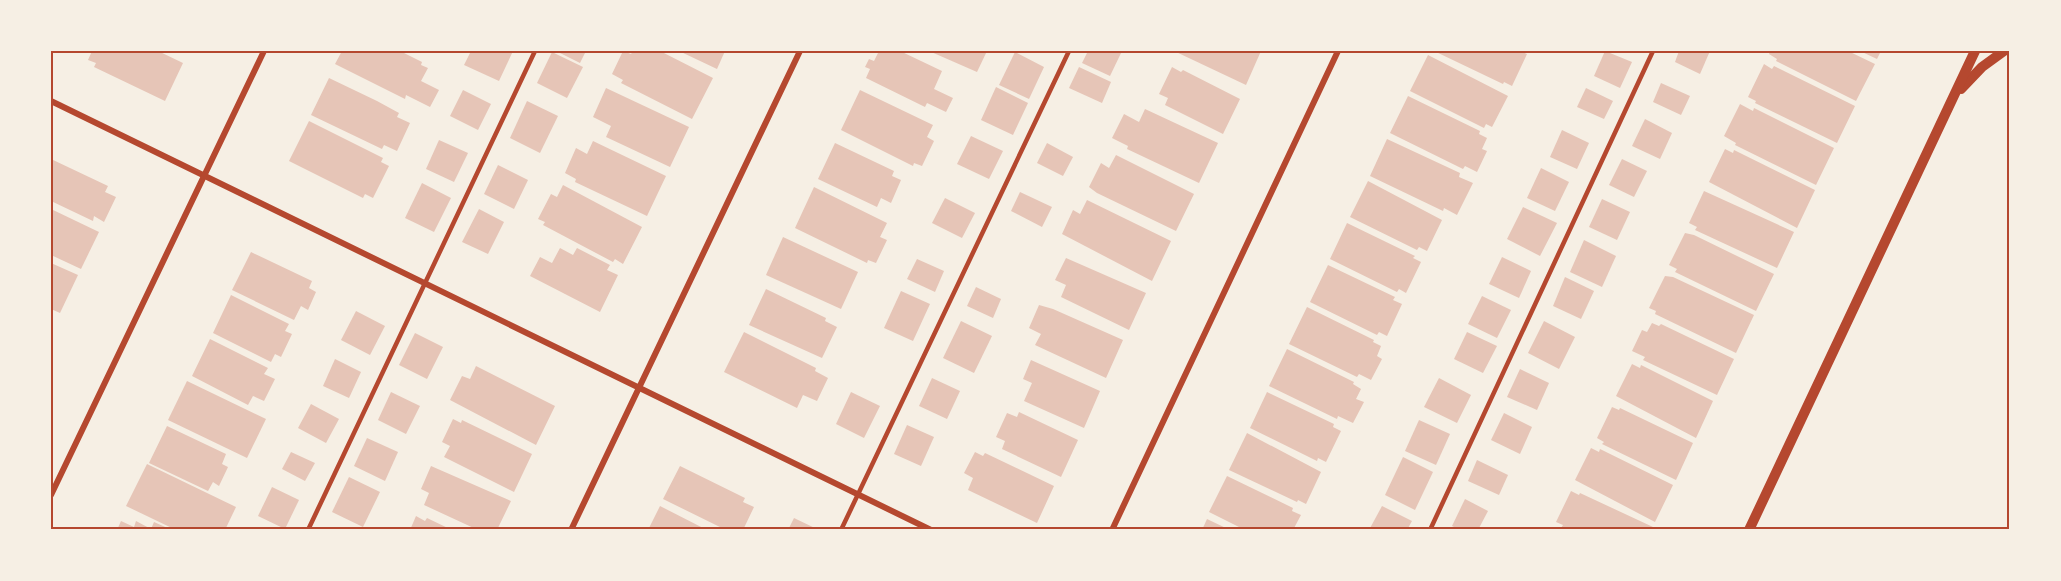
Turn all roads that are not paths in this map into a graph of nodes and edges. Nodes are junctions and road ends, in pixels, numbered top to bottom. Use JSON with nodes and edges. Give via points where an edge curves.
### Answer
{"nodes":[{"id":1,"x":264,"y":51,"type":"edge"},
{"id":2,"x":535,"y":51,"type":"edge"},
{"id":3,"x":800,"y":51,"type":"edge"},
{"id":4,"x":1069,"y":51,"type":"edge"},
{"id":5,"x":1338,"y":51,"type":"edge"},
{"id":6,"x":1653,"y":51,"type":"edge"},
{"id":7,"x":1975,"y":51,"type":"edge"},
{"id":8,"x":2004,"y":51,"type":"edge"},
{"id":9,"x":1953,"y":98,"type":"junction"},
{"id":10,"x":51,"y":101,"type":"edge"},
{"id":11,"x":205,"y":176,"type":"junction"},
{"id":12,"x":425,"y":284,"type":"junction"},
{"id":13,"x":639,"y":388,"type":"junction"},
{"id":14,"x":857,"y":494,"type":"junction"},
{"id":15,"x":51,"y":495,"type":"edge"},
{"id":16,"x":308,"y":530,"type":"edge"},
{"id":17,"x":571,"y":530,"type":"edge"},
{"id":18,"x":841,"y":530,"type":"edge"},
{"id":19,"x":931,"y":530,"type":"edge"},
{"id":20,"x":1112,"y":530,"type":"edge"},
{"id":21,"x":1430,"y":530,"type":"edge"},
{"id":22,"x":1749,"y":530,"type":"edge"}],
"edges":[{"from":1,"to":11,"type":"street"},
{"from":2,"to":12,"type":"lane"},
{"from":3,"to":13,"type":"street"},
{"from":4,"to":14,"type":"lane"},
{"from":5,"to":20,"type":"street"},
{"from":6,"to":21,"type":"lane"},
{"from":7,"to":9,"type":"street"},
{"from":8,"to":9,"type":"street","via":[[1982,67]]},
{"from":9,"to":22,"type":"street"},
{"from":10,"to":11,"type":"street"},
{"from":11,"to":12,"type":"street"},
{"from":11,"to":15,"type":"street"},
{"from":12,"to":13,"type":"street"},
{"from":12,"to":16,"type":"lane"},
{"from":13,"to":14,"type":"street"},
{"from":13,"to":17,"type":"street"},
{"from":14,"to":18,"type":"lane"},
{"from":14,"to":19,"type":"street"}]}
